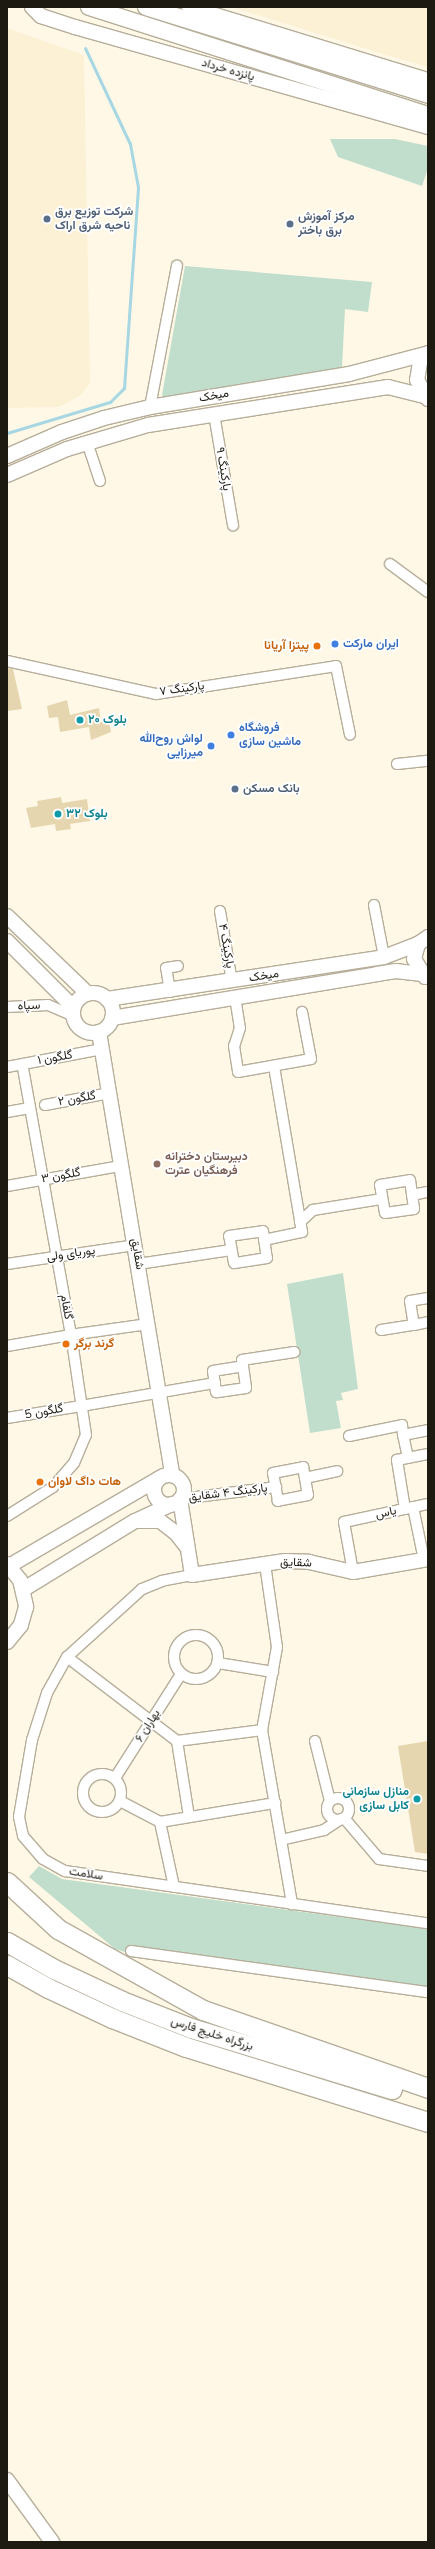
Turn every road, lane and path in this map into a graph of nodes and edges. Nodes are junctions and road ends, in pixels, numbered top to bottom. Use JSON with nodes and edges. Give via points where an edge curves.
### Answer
{"nodes":[{"id":1,"x":32,"y":7,"type":"edge"},
{"id":2,"x":146,"y":7,"type":"edge"},
{"id":3,"x":189,"y":7,"type":"edge"},
{"id":4,"x":91,"y":8,"type":"edge"},
{"id":5,"x":428,"y":80,"type":"edge"},
{"id":6,"x":428,"y":95,"type":"edge"},
{"id":7,"x":428,"y":115,"type":"edge"},
{"id":8,"x":428,"y":127,"type":"edge"},
{"id":9,"x":177,"y":266,"type":"dead end"},
{"id":10,"x":427,"y":353,"type":"edge"},
{"id":11,"x":427,"y":397,"type":"edge"},
{"id":12,"x":150,"y":407,"type":"junction"},
{"id":13,"x":214,"y":414,"type":"junction"},
{"id":14,"x":87,"y":442,"type":"junction"},
{"id":15,"x":7,"y":456,"type":"edge"},
{"id":16,"x":7,"y":476,"type":"edge"},
{"id":17,"x":100,"y":480,"type":"dead end"},
{"id":18,"x":233,"y":525,"type":"dead end"},
{"id":19,"x":390,"y":564,"type":"dead end"},
{"id":20,"x":428,"y":592,"type":"edge"},
{"id":21,"x":7,"y":661,"type":"edge"},
{"id":22,"x":350,"y":735,"type":"dead end"},
{"id":23,"x":428,"y":761,"type":"edge"},
{"id":24,"x":397,"y":764,"type":"dead end"},
{"id":25,"x":374,"y":905,"type":"dead end"},
{"id":26,"x":220,"y":911,"type":"dead end"},
{"id":27,"x":7,"y":916,"type":"edge"},
{"id":28,"x":7,"y":941,"type":"edge"},
{"id":29,"x":423,"y":941,"type":"edge"},
{"id":30,"x":384,"y":957,"type":"junction"},
{"id":31,"x":178,"y":966,"type":"dead end"},
{"id":32,"x":424,"y":976,"type":"edge"},
{"id":33,"x":232,"y":982,"type":"junction"},
{"id":34,"x":170,"y":992,"type":"junction"},
{"id":35,"x":88,"y":994,"type":"junction"},
{"id":36,"x":235,"y":997,"type":"junction"},
{"id":37,"x":107,"y":999,"type":"junction"},
{"id":38,"x":7,"y":1007,"type":"edge"},
{"id":39,"x":73,"y":1011,"type":"junction"},
{"id":40,"x":302,"y":1012,"type":"dead end"},
{"id":41,"x":112,"y":1018,"type":"junction"},
{"id":42,"x":99,"y":1032,"type":"junction"},
{"id":43,"x":102,"y":1050,"type":"junction"},
{"id":44,"x":22,"y":1064,"type":"junction"},
{"id":45,"x":274,"y":1066,"type":"junction"},
{"id":46,"x":7,"y":1067,"type":"edge"},
{"id":47,"x":110,"y":1093,"type":"junction"},
{"id":48,"x":45,"y":1105,"type":"dead end"},
{"id":49,"x":30,"y":1108,"type":"junction"},
{"id":50,"x":7,"y":1112,"type":"edge"},
{"id":51,"x":116,"y":1166,"type":"dead end"},
{"id":52,"x":43,"y":1179,"type":"junction"},
{"id":53,"x":7,"y":1186,"type":"edge"},
{"id":54,"x":428,"y":1192,"type":"edge"},
{"id":55,"x":412,"y":1195,"type":"junction"},
{"id":56,"x":382,"y":1199,"type":"junction"},
{"id":57,"x":300,"y":1222,"type":"junction"},
{"id":58,"x":264,"y":1240,"type":"junction"},
{"id":59,"x":135,"y":1245,"type":"junction"},
{"id":60,"x":231,"y":1250,"type":"junction"},
{"id":61,"x":57,"y":1256,"type":"junction"},
{"id":62,"x":7,"y":1264,"type":"edge"},
{"id":63,"x":138,"y":1264,"type":"junction"},
{"id":64,"x":428,"y":1298,"type":"edge"},
{"id":65,"x":428,"y":1322,"type":"edge"},
{"id":66,"x":148,"y":1324,"type":"junction"},
{"id":67,"x":414,"y":1325,"type":"junction"},
{"id":68,"x":381,"y":1330,"type":"dead end"},
{"id":69,"x":74,"y":1335,"type":"junction"},
{"id":70,"x":7,"y":1346,"type":"edge"},
{"id":71,"x":294,"y":1352,"type":"dead end"},
{"id":72,"x":243,"y":1366,"type":"junction"},
{"id":73,"x":215,"y":1383,"type":"junction"},
{"id":74,"x":160,"y":1394,"type":"junction"},
{"id":75,"x":84,"y":1405,"type":"junction"},
{"id":76,"x":7,"y":1418,"type":"edge"},
{"id":77,"x":428,"y":1430,"type":"edge"},
{"id":78,"x":403,"y":1435,"type":"junction"},
{"id":79,"x":349,"y":1436,"type":"dead end"},
{"id":80,"x":428,"y":1454,"type":"edge"},
{"id":81,"x":408,"y":1458,"type":"junction"},
{"id":82,"x":337,"y":1471,"type":"dead end"},
{"id":83,"x":172,"y":1475,"type":"junction"},
{"id":84,"x":305,"y":1478,"type":"junction"},
{"id":85,"x":158,"y":1480,"type":"junction"},
{"id":86,"x":276,"y":1487,"type":"junction"},
{"id":87,"x":176,"y":1502,"type":"junction"},
{"id":88,"x":428,"y":1504,"type":"edge"},
{"id":89,"x":409,"y":1508,"type":"junction"},
{"id":90,"x":7,"y":1516,"type":"edge"},
{"id":91,"x":134,"y":1521,"type":"junction"},
{"id":92,"x":186,"y":1546,"type":"junction"},
{"id":93,"x":426,"y":1560,"type":"edge"},
{"id":94,"x":265,"y":1564,"type":"junction"},
{"id":95,"x":8,"y":1565,"type":"edge"},
{"id":96,"x":353,"y":1572,"type":"junction"},
{"id":97,"x":192,"y":1575,"type":"junction"},
{"id":98,"x":24,"y":1589,"type":"junction"},
{"id":99,"x":7,"y":1642,"type":"edge"},
{"id":100,"x":67,"y":1657,"type":"junction"},
{"id":101,"x":218,"y":1663,"type":"junction"},
{"id":102,"x":273,"y":1672,"type":"junction"},
{"id":103,"x":182,"y":1674,"type":"junction"},
{"id":104,"x":151,"y":1721,"type":"junction"},
{"id":105,"x":262,"y":1730,"type":"junction"},
{"id":106,"x":177,"y":1741,"type":"junction"},
{"id":107,"x":315,"y":1741,"type":"dead end"},
{"id":108,"x":115,"y":1778,"type":"junction"},
{"id":109,"x":120,"y":1801,"type":"junction"},
{"id":110,"x":330,"y":1801,"type":"junction"},
{"id":111,"x":274,"y":1803,"type":"junction"},
{"id":112,"x":189,"y":1817,"type":"junction"},
{"id":113,"x":343,"y":1819,"type":"junction"},
{"id":114,"x":160,"y":1822,"type":"junction"},
{"id":115,"x":281,"y":1840,"type":"junction"},
{"id":116,"x":428,"y":1866,"type":"edge"},
{"id":117,"x":7,"y":1882,"type":"edge"},
{"id":118,"x":174,"y":1887,"type":"junction"},
{"id":119,"x":292,"y":1904,"type":"junction"},
{"id":120,"x":428,"y":1923,"type":"edge"},
{"id":121,"x":7,"y":1942,"type":"edge"},
{"id":122,"x":131,"y":1951,"type":"dead end"},
{"id":123,"x":7,"y":1965,"type":"edge"},
{"id":124,"x":428,"y":1992,"type":"edge"},
{"id":125,"x":428,"y":2088,"type":"edge"},
{"id":126,"x":428,"y":2100,"type":"edge"},
{"id":127,"x":428,"y":2122,"type":"edge"},
{"id":128,"x":7,"y":2480,"type":"edge"},
{"id":129,"x":52,"y":2542,"type":"edge"}],
"edges":[{"from":1,"to":8,"type":"street","name":"پانزده خرداد","via":[[41,16],[75,27]]},
{"from":2,"to":6,"type":"main road"},
{"from":3,"to":5,"type":"street"},
{"from":4,"to":7,"type":"main road","name":"پانزده خرداد"},
{"from":9,"to":12,"type":"street"},
{"from":10,"to":11,"type":"street","via":[[417,375]]},
{"from":10,"to":12,"type":"street","name":"میخک","via":[[349,374]]},
{"from":11,"to":13,"type":"street","name":"میخک","via":[[388,387]]},
{"from":12,"to":15,"type":"street","name":"میخک","via":[[62,432]]},
{"from":13,"to":14,"type":"street","name":"میخک","via":[[148,425]]},
{"from":13,"to":18,"type":"street","name":"پارکینگ ۹"},
{"from":14,"to":16,"type":"street","name":"میخک"},
{"from":14,"to":17,"type":"street"},
{"from":19,"to":20,"type":"street"},
{"from":21,"to":22,"type":"street","name":"پارکینگ ۷","via":[[156,694],[336,666]]},
{"from":23,"to":24,"type":"street"},
{"from":25,"to":30,"type":"street"},
{"from":26,"to":33,"type":"street","name":"پارکینگ ۴"},
{"from":27,"to":35,"type":"street"},
{"from":28,"to":39,"type":"street"},
{"from":29,"to":30,"type":"street","name":"میخک"},
{"from":29,"to":32,"type":"street","via":[[414,959]]},
{"from":30,"to":33,"type":"street","name":"میخک"},
{"from":31,"to":34,"type":"street","via":[[166,968]]},
{"from":32,"to":36,"type":"street","name":"میخک","via":[[396,971]]},
{"from":33,"to":34,"type":"street","name":"میخک"},
{"from":33,"to":36,"type":"street"},
{"from":34,"to":37,"type":"street","name":"میخک"},
{"from":35,"to":37,"type":"street","via":[[98,994]]},
{"from":35,"to":39,"type":"street"},
{"from":36,"to":41,"type":"street","name":"میخک"},
{"from":36,"to":45,"type":"street","via":[[240,1028],[234,1046],[238,1072]]},
{"from":37,"to":41,"type":"street","via":[[112,1008]]},
{"from":38,"to":39,"type":"street","name":"سپاه","via":[[48,1005]]},
{"from":39,"to":42,"type":"street","via":[[79,1028],[92,1033]]},
{"from":40,"to":45,"type":"street","via":[[311,1060]]},
{"from":41,"to":42,"type":"street","via":[[107,1027]]},
{"from":42,"to":43,"type":"street","name":"شقایق"},
{"from":43,"to":44,"type":"street","name":"گلگون ۱"},
{"from":43,"to":47,"type":"street","name":"شقایق"},
{"from":44,"to":46,"type":"street","name":"گلگون ۱"},
{"from":44,"to":49,"type":"street","name":"گلفام"},
{"from":45,"to":57,"type":"street"},
{"from":47,"to":48,"type":"street","name":"گلگون ۲"},
{"from":47,"to":59,"type":"street","name":"شقایق"},
{"from":49,"to":50,"type":"street"},
{"from":49,"to":52,"type":"street","name":"گلفام"},
{"from":51,"to":52,"type":"street","name":"گلگون ۳"},
{"from":52,"to":53,"type":"street","name":"گلگون ۳"},
{"from":52,"to":61,"type":"street","name":"گلفام"},
{"from":54,"to":55,"type":"street"},
{"from":55,"to":56,"type":"street","via":[[414,1209],[385,1213]]},
{"from":55,"to":56,"type":"street","via":[[410,1180],[380,1185]]},
{"from":56,"to":57,"type":"street","via":[[313,1210]]},
{"from":57,"to":58,"type":"street","via":[[302,1232]]},
{"from":58,"to":60,"type":"street","via":[[263,1231],[229,1236]]},
{"from":58,"to":60,"type":"street","via":[[267,1258],[234,1263]]},
{"from":59,"to":61,"type":"street","name":"پوریای ولی"},
{"from":59,"to":63,"type":"street","name":"شقایق"},
{"from":60,"to":63,"type":"street"},
{"from":61,"to":62,"type":"street","name":"پوریای ولی"},
{"from":61,"to":69,"type":"street","name":"گلفام"},
{"from":63,"to":66,"type":"street","name":"شقایق"},
{"from":64,"to":67,"type":"street","via":[[410,1301]]},
{"from":65,"to":67,"type":"street"},
{"from":66,"to":69,"type":"street"},
{"from":66,"to":74,"type":"street","name":"شقایق"},
{"from":67,"to":68,"type":"street"},
{"from":69,"to":70,"type":"street"},
{"from":69,"to":75,"type":"street","name":"گلفام"},
{"from":71,"to":72,"type":"street","via":[[242,1360]]},
{"from":72,"to":73,"type":"street","via":[[213,1370]]},
{"from":72,"to":73,"type":"street","via":[[246,1388],[216,1392]]},
{"from":73,"to":74,"type":"street","name":"گلگون 5"},
{"from":74,"to":75,"type":"street","name":"گلگون 5"},
{"from":74,"to":83,"type":"street","name":"شقایق"},
{"from":75,"to":76,"type":"street","name":"گلگون 5"},
{"from":75,"to":90,"type":"street","name":"گلفام","via":[[86,1435],[74,1463],[53,1487]]},
{"from":77,"to":78,"type":"street"},
{"from":78,"to":79,"type":"street","via":[[402,1425]]},
{"from":78,"to":81,"type":"street"},
{"from":80,"to":81,"type":"street"},
{"from":81,"to":89,"type":"street","via":[[397,1460]]},
{"from":82,"to":84,"type":"street"},
{"from":83,"to":85,"type":"street"},
{"from":83,"to":87,"type":"street","via":[[183,1485]]},
{"from":84,"to":86,"type":"street","via":[[303,1467],[273,1473]]},
{"from":84,"to":86,"type":"street","via":[[308,1495],[278,1501]]},
{"from":85,"to":87,"type":"street","via":[[154,1488],[156,1497],[163,1503]]},
{"from":85,"to":95,"type":"street"},
{"from":86,"to":87,"type":"street","name":"پارکینگ ۴ شقایق"},
{"from":87,"to":91,"type":"street"},
{"from":87,"to":92,"type":"street"},
{"from":88,"to":89,"type":"street","name":"یاس"},
{"from":89,"to":93,"type":"street"},
{"from":89,"to":96,"type":"street","name":"یاس","via":[[344,1522]]},
{"from":91,"to":92,"type":"street","via":[[160,1521],[176,1533]]},
{"from":91,"to":98,"type":"street"},
{"from":92,"to":97,"type":"street"},
{"from":93,"to":96,"type":"street","name":"شقایق"},
{"from":94,"to":96,"type":"street","name":"شقایق","via":[[309,1562]]},
{"from":94,"to":97,"type":"street","name":"شقایق"},
{"from":94,"to":102,"type":"street","via":[[277,1646]]},
{"from":95,"to":98,"type":"street"},
{"from":97,"to":100,"type":"street","name":"سلامت","via":[[162,1581],[142,1589]]},
{"from":98,"to":99,"type":"street","via":[[24,1616],[16,1633]]},
{"from":100,"to":104,"type":"street"},
{"from":100,"to":118,"type":"street","name":"سلامت","via":[[47,1693],[32,1740],[20,1818],[23,1836],[43,1859],[65,1871]]},
{"from":101,"to":102,"type":"street"},
{"from":101,"to":103,"type":"street","via":[[215,1670],[203,1678],[188,1678]]},
{"from":101,"to":103,"type":"street","via":[[214,1642],[201,1635],[186,1636],[180,1641],[174,1654],[176,1668]]},
{"from":102,"to":105,"type":"street"},
{"from":103,"to":104,"type":"street","name":"بهاران ۶"},
{"from":104,"to":106,"type":"street"},
{"from":104,"to":108,"type":"street","name":"بهاران ۶"},
{"from":105,"to":106,"type":"street"},
{"from":105,"to":111,"type":"street"},
{"from":106,"to":112,"type":"street"},
{"from":107,"to":110,"type":"street"},
{"from":108,"to":109,"type":"street","via":[[122,1789]]},
{"from":108,"to":109,"type":"street","via":[[104,1773],[92,1776],[84,1786],[84,1799],[98,1812],[111,1810]]},
{"from":109,"to":114,"type":"street"},
{"from":110,"to":113,"type":"street","via":[[329,1815]]},
{"from":110,"to":113,"type":"street","via":[[340,1798],[346,1801],[349,1812]]},
{"from":111,"to":112,"type":"street"},
{"from":111,"to":115,"type":"street"},
{"from":112,"to":114,"type":"street"},
{"from":113,"to":115,"type":"street","via":[[324,1830]]},
{"from":113,"to":116,"type":"street","via":[[379,1860]]},
{"from":114,"to":118,"type":"street"},
{"from":115,"to":119,"type":"street"},
{"from":117,"to":125,"type":"highway","via":[[58,1929],[204,2010]]},
{"from":118,"to":119,"type":"street","name":"سلامت"},
{"from":119,"to":120,"type":"street","name":"سلامت"},
{"from":121,"to":126,"type":"highway","name":"بزرگراه خلیج فارس","via":[[54,1969],[122,2002],[192,2028]]},
{"from":122,"to":124,"type":"street"},
{"from":123,"to":127,"type":"highway","name":"بزرگراه خلیج فارس","via":[[90,2008],[186,2047]]},
{"from":128,"to":129,"type":"street"}]}
